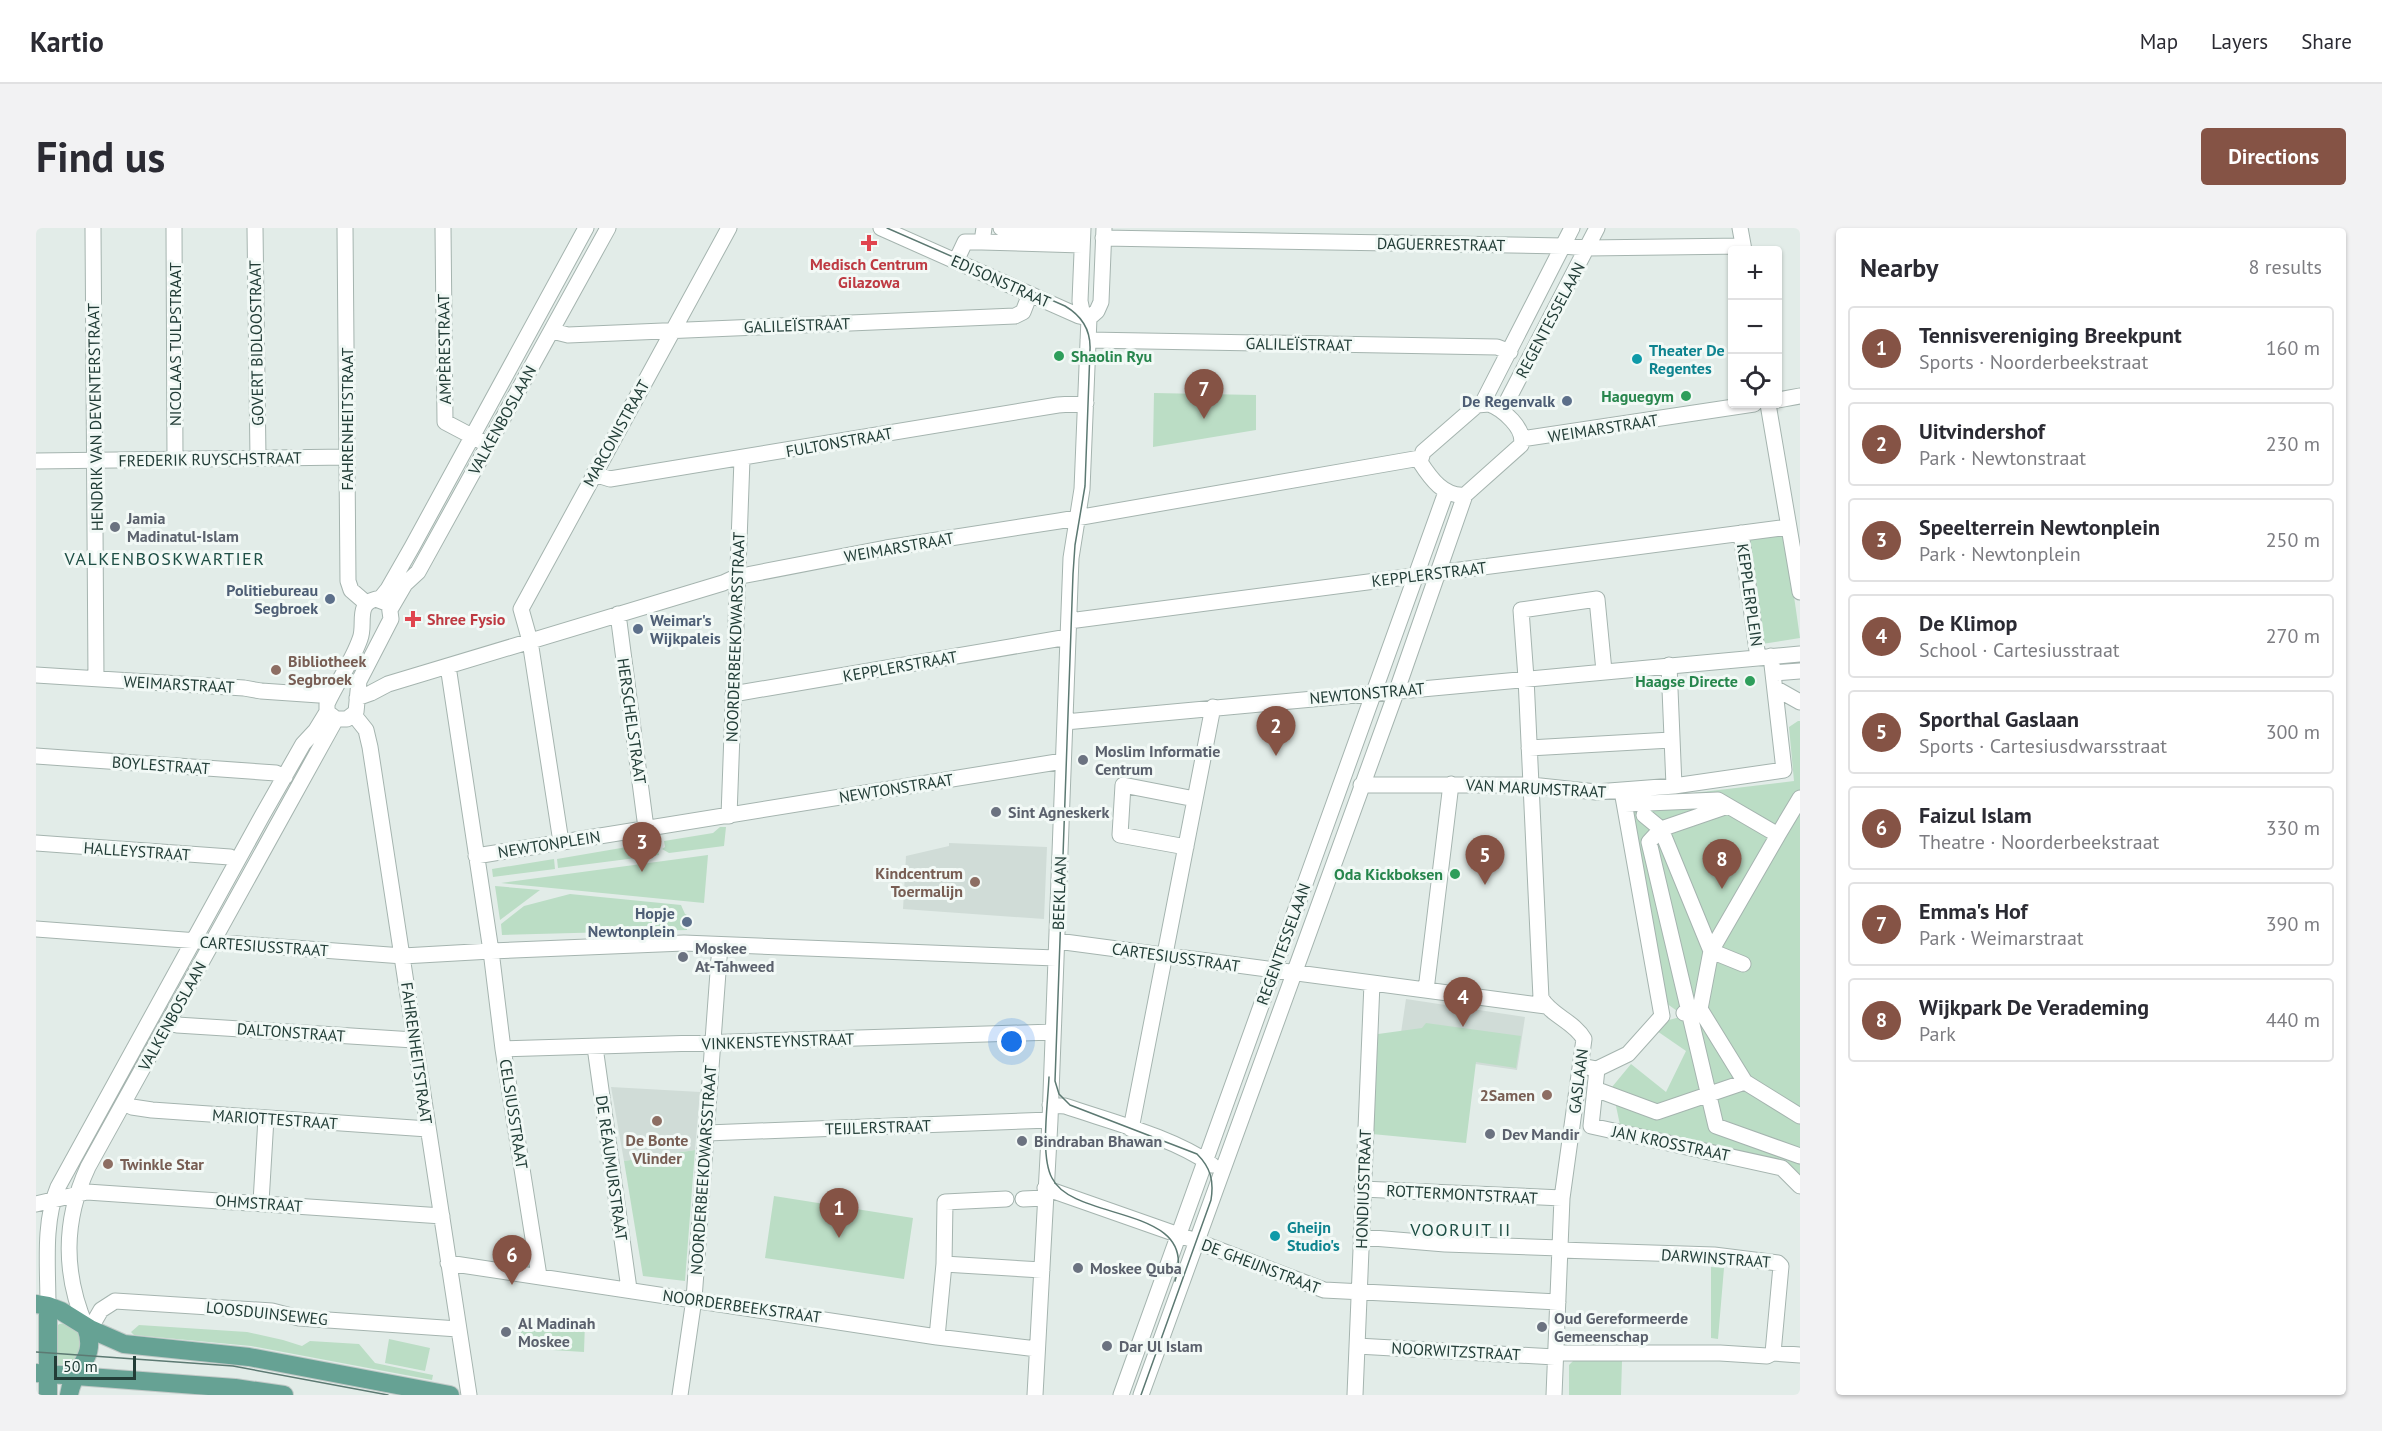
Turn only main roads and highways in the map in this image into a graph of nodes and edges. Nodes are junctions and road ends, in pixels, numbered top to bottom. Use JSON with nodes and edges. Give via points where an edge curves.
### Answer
{"nodes":[{"id":1,"x":42,"y":1305,"type":"edge"},
{"id":2,"x":88,"y":1328,"type":"junction"},
{"id":3,"x":42,"y":1373,"type":"edge"},
{"id":4,"x":74,"y":1377,"type":"junction"},
{"id":5,"x":277,"y":1394,"type":"edge"},
{"id":6,"x":48,"y":1395,"type":"edge"},
{"id":7,"x":69,"y":1395,"type":"edge"},
{"id":8,"x":450,"y":1395,"type":"edge"}],
"edges":[{"from":1,"to":2,"type":"main road"},
{"from":1,"to":3,"type":"main road"},
{"from":2,"to":4,"type":"main road","via":[[89,1352]]},
{"from":2,"to":8,"type":"main road","via":[[124,1344],[249,1357]]},
{"from":3,"to":4,"type":"main road"},
{"from":3,"to":6,"type":"main road"},
{"from":4,"to":5,"type":"main road"},
{"from":4,"to":7,"type":"main road"}]}
